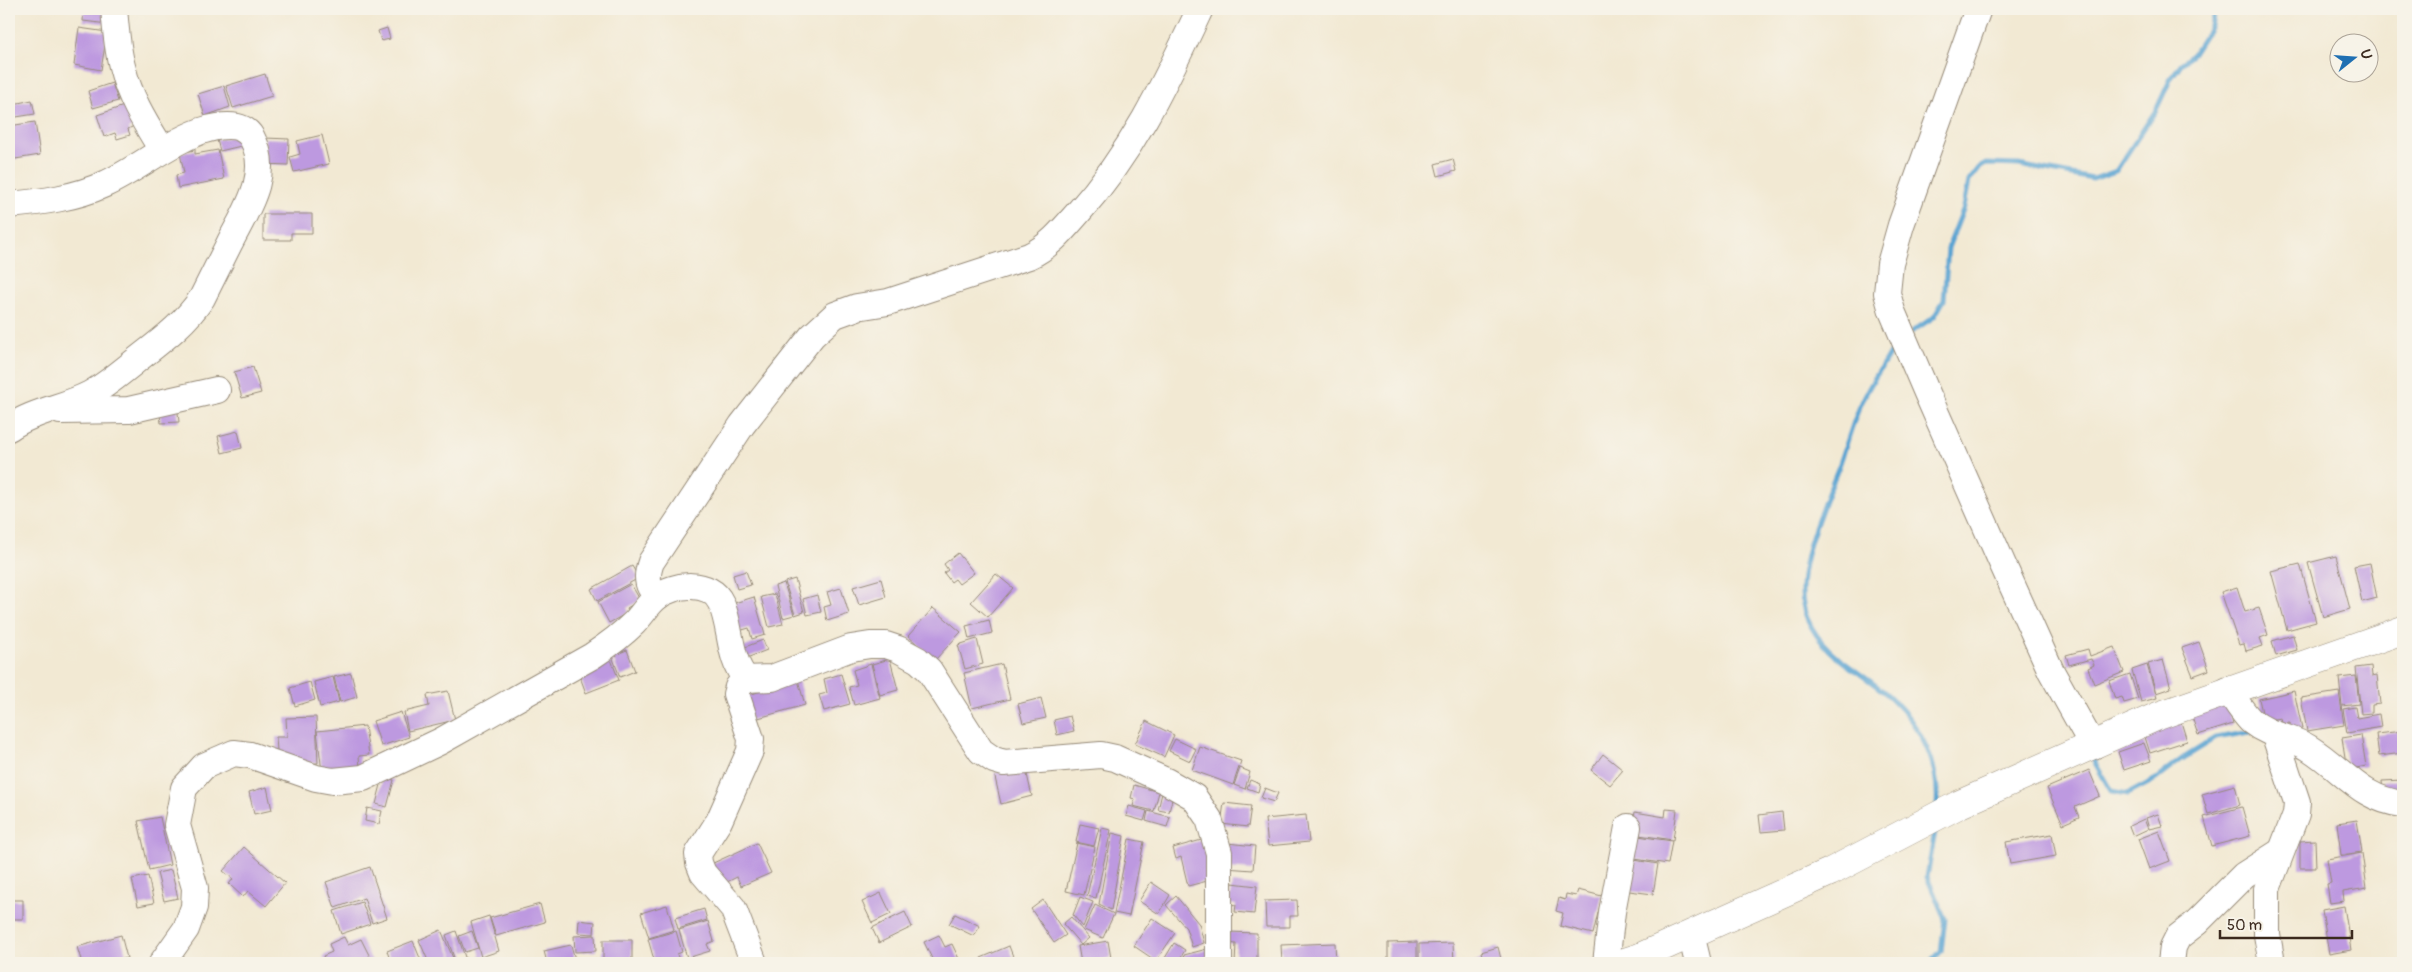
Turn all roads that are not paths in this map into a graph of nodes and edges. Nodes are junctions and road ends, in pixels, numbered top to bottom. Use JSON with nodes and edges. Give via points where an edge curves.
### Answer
{"nodes":[{"id":1,"x":114,"y":9,"type":"edge"},
{"id":2,"x":1200,"y":9,"type":"edge"},
{"id":3,"x":1978,"y":9,"type":"edge"},
{"id":4,"x":162,"y":150,"type":"junction"},
{"id":5,"x":9,"y":205,"type":"edge"},
{"id":6,"x":217,"y":390,"type":"dead end"},
{"id":7,"x":44,"y":411,"type":"junction"},
{"id":8,"x":9,"y":428,"type":"edge"},
{"id":9,"x":658,"y":596,"type":"junction"},
{"id":10,"x":2403,"y":630,"type":"edge"},
{"id":11,"x":746,"y":679,"type":"junction"},
{"id":12,"x":2228,"y":690,"type":"junction"},
{"id":13,"x":2275,"y":736,"type":"junction"},
{"id":14,"x":2093,"y":746,"type":"junction"},
{"id":15,"x":2403,"y":804,"type":"edge"},
{"id":16,"x":1628,"y":827,"type":"dead end"},
{"id":17,"x":2280,"y":852,"type":"junction"},
{"id":18,"x":1691,"y":934,"type":"junction"},
{"id":19,"x":162,"y":963,"type":"edge"},
{"id":20,"x":754,"y":963,"type":"edge"},
{"id":21,"x":1219,"y":963,"type":"edge"},
{"id":22,"x":1606,"y":963,"type":"edge"},
{"id":23,"x":1621,"y":963,"type":"edge"},
{"id":24,"x":1698,"y":963,"type":"edge"},
{"id":25,"x":2171,"y":963,"type":"edge"},
{"id":26,"x":2272,"y":963,"type":"edge"}],
"edges":[{"from":1,"to":4,"type":"street","via":[[123,71]]},
{"from":2,"to":9,"type":"street","via":[[1185,45],[1136,138],[1103,185],[1047,246],[1029,256],[888,302],[847,310],[835,315],[812,336],[742,425],[650,562],[647,580],[652,592]]},
{"from":3,"to":14,"type":"street","via":[[1901,225],[1890,264],[1887,293],[1927,393],[2051,671]]},
{"from":4,"to":5,"type":"street","via":[[104,185],[40,202]]},
{"from":4,"to":7,"type":"street","via":[[218,127],[240,127],[250,133],[259,161],[258,178],[243,219],[192,314],[103,386],[89,395]]},
{"from":6,"to":7,"type":"street","via":[[129,410]]},
{"from":7,"to":8,"type":"street","via":[[25,417]]},
{"from":9,"to":11,"type":"street","via":[[694,585],[713,593],[721,603],[736,661]]},
{"from":9,"to":19,"type":"street","via":[[609,646],[441,741],[363,778],[333,781],[316,778],[250,754],[234,753],[204,766],[184,788],[177,825],[195,888],[194,907],[186,929]]},
{"from":10,"to":12,"type":"main road"},
{"from":11,"to":20,"type":"street","via":[[738,686],[736,694],[751,739],[750,752],[719,821],[698,854],[703,873],[733,908]]},
{"from":11,"to":21,"type":"street","via":[[772,678],[851,648],[886,644],[918,660],[929,670],[981,751],[994,760],[1004,763],[1108,756],[1129,763],[1194,797],[1209,819],[1219,853]]},
{"from":12,"to":13,"type":"street","via":[[2250,720]]},
{"from":12,"to":14,"type":"main road","via":[[2158,716]]},
{"from":13,"to":15,"type":"street","via":[[2308,748],[2366,793]]},
{"from":13,"to":17,"type":"street","via":[[2297,802],[2296,814]]},
{"from":14,"to":18,"type":"main road","via":[[1960,804],[1830,872]]},
{"from":16,"to":22,"type":"street"},
{"from":17,"to":25,"type":"street","via":[[2244,875],[2178,938]]},
{"from":17,"to":26,"type":"street","via":[[2266,898]]},
{"from":18,"to":23,"type":"main road"},
{"from":18,"to":24,"type":"street"}]}
